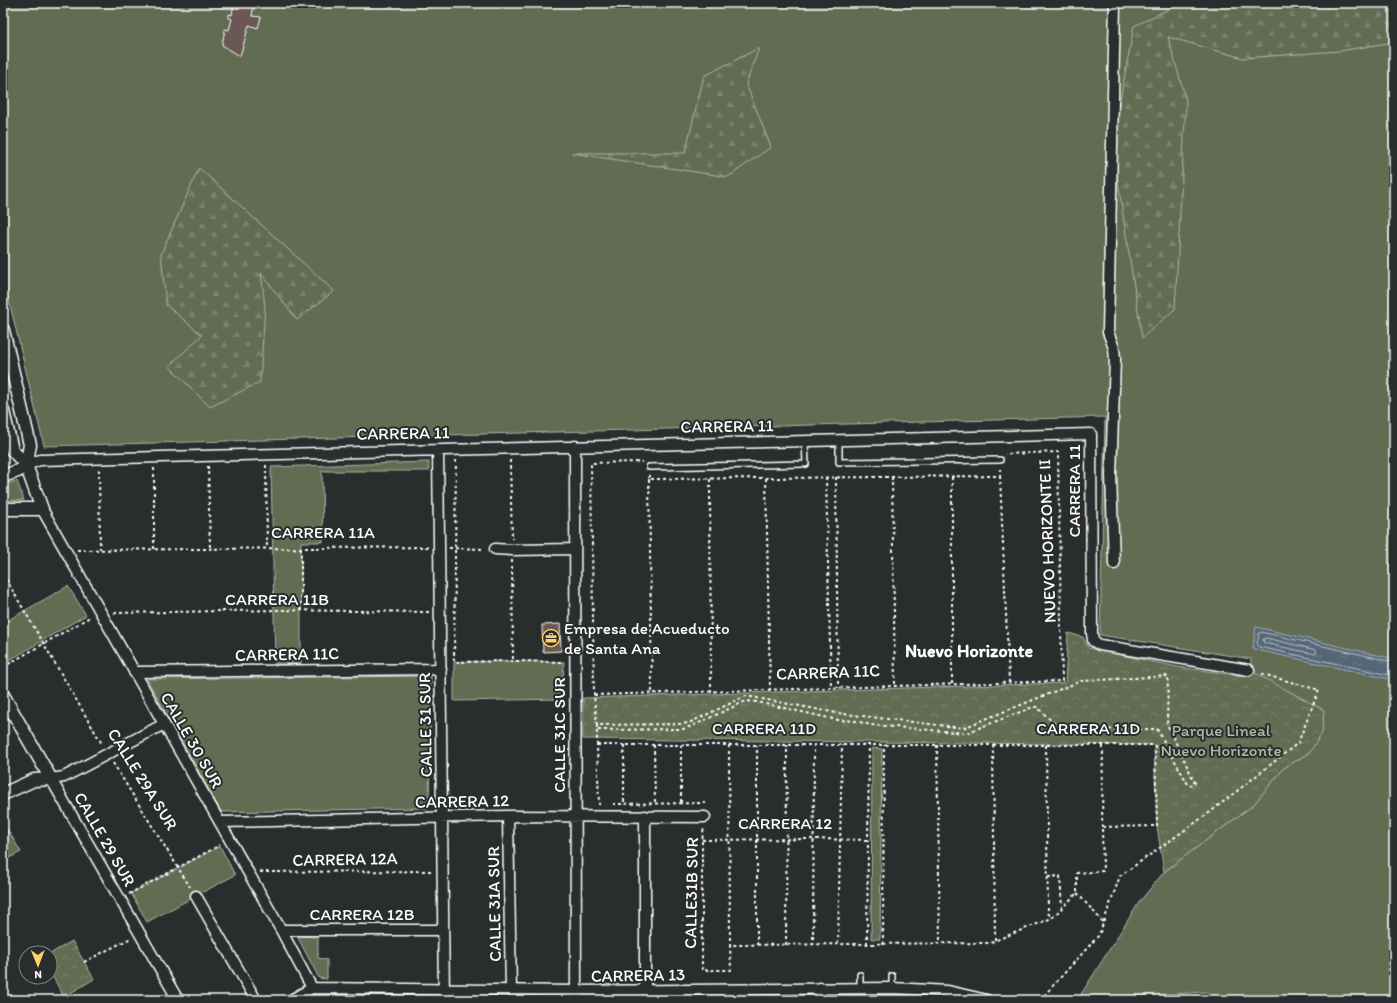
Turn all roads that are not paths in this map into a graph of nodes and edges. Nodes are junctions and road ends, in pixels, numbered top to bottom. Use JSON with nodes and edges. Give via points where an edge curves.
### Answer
{"nodes":[{"id":1,"x":1115,"y":3,"type":"edge"},
{"id":2,"x":3,"y":330,"type":"edge"},
{"id":3,"x":3,"y":411,"type":"edge"},
{"id":4,"x":839,"y":440,"type":"junction"},
{"id":5,"x":805,"y":441,"type":"junction"},
{"id":6,"x":575,"y":446,"type":"junction"},
{"id":7,"x":438,"y":450,"type":"junction"},
{"id":8,"x":1000,"y":460,"type":"road end"},
{"id":9,"x":26,"y":465,"type":"junction"},
{"id":10,"x":649,"y":467,"type":"road end"},
{"id":11,"x":3,"y":476,"type":"edge"},
{"id":12,"x":3,"y":509,"type":"edge"},
{"id":13,"x":42,"y":509,"type":"junction"},
{"id":14,"x":495,"y":549,"type":"road end"},
{"id":15,"x":575,"y":549,"type":"junction"},
{"id":16,"x":1114,"y":564,"type":"dead end"},
{"id":17,"x":441,"y":669,"type":"junction"},
{"id":18,"x":1249,"y":670,"type":"road end"},
{"id":19,"x":134,"y":672,"type":"junction"},
{"id":20,"x":3,"y":696,"type":"edge"},
{"id":21,"x":164,"y":724,"type":"junction"},
{"id":22,"x":51,"y":779,"type":"junction"},
{"id":23,"x":3,"y":794,"type":"edge"},
{"id":24,"x":576,"y":815,"type":"junction"},
{"id":25,"x":508,"y":816,"type":"junction"},
{"id":26,"x":645,"y":816,"type":"junction"},
{"id":27,"x":443,"y":817,"type":"junction"},
{"id":28,"x":705,"y":817,"type":"road end"},
{"id":29,"x":220,"y":822,"type":"junction"},
{"id":30,"x":196,"y":896,"type":"road end"},
{"id":31,"x":281,"y":930,"type":"junction"},
{"id":32,"x":443,"y":930,"type":"junction"},
{"id":33,"x":860,"y":975,"type":"dead end"},
{"id":34,"x":892,"y":976,"type":"dead end"},
{"id":35,"x":312,"y":988,"type":"junction"},
{"id":36,"x":820,"y":988,"type":"junction"},
{"id":37,"x":860,"y":988,"type":"junction"},
{"id":38,"x":892,"y":988,"type":"junction"},
{"id":39,"x":644,"y":990,"type":"junction"},
{"id":40,"x":511,"y":991,"type":"junction"},
{"id":41,"x":444,"y":995,"type":"edge"},
{"id":42,"x":576,"y":996,"type":"edge"},
{"id":43,"x":178,"y":1000,"type":"edge"},
{"id":44,"x":256,"y":1000,"type":"edge"},
{"id":45,"x":291,"y":1000,"type":"edge"},
{"id":46,"x":821,"y":1000,"type":"edge"},
{"id":47,"x":988,"y":1000,"type":"edge"}],
"edges":[{"from":1,"to":16,"type":"street","via":[[1108,332],[1116,359],[1111,475]]},
{"from":2,"to":9,"type":"street","via":[[30,445]]},
{"from":3,"to":9,"type":"street","via":[[12,450]]},
{"from":4,"to":5,"type":"street","name":"CARRERA 11"},
{"from":4,"to":8,"type":"lane","via":[[839,462]]},
{"from":4,"to":18,"type":"street","name":"CARRERA 11","via":[[1091,434],[1093,641]]},
{"from":5,"to":6,"type":"street","name":"CARRERA 11"},
{"from":5,"to":10,"type":"lane","via":[[806,464]]},
{"from":6,"to":7,"type":"street","name":"CARRERA 11"},
{"from":6,"to":15,"type":"street","name":"CALLE 31C SUR"},
{"from":7,"to":9,"type":"street","name":"CARRERA 11","via":[[40,460]]},
{"from":7,"to":17,"type":"street","name":"CALLE 31 SUR"},
{"from":9,"to":11,"type":"street","name":"CARRERA 11"},
{"from":9,"to":13,"type":"street"},
{"from":12,"to":13,"type":"street"},
{"from":13,"to":19,"type":"street","name":"CALLE 30 SUR"},
{"from":14,"to":15,"type":"street"},
{"from":15,"to":24,"type":"street","name":"CALLE 31C SUR"},
{"from":17,"to":19,"type":"street","name":"CARRERA 11C"},
{"from":17,"to":27,"type":"street","name":"CALLE 31 SUR"},
{"from":19,"to":21,"type":"street","name":"CALLE 30 SUR"},
{"from":20,"to":22,"type":"street","name":"CALLE 29 SUR"},
{"from":21,"to":22,"type":"street","via":[[64,777]]},
{"from":21,"to":29,"type":"street","name":"CALLE 30 SUR"},
{"from":22,"to":23,"type":"street","via":[[34,780]]},
{"from":22,"to":43,"type":"street","name":"CALLE 29 SUR"},
{"from":24,"to":25,"type":"street","name":"CARRERA 12"},
{"from":24,"to":26,"type":"street","name":"CARRERA 12"},
{"from":24,"to":42,"type":"street","name":"CALLE 31C SUR"},
{"from":25,"to":27,"type":"street","name":"CARRERA 12"},
{"from":25,"to":40,"type":"street","name":"CALLE 31A SUR"},
{"from":26,"to":28,"type":"street","name":"CARRERA 12"},
{"from":26,"to":39,"type":"street"},
{"from":27,"to":29,"type":"street","name":"CARRERA 12"},
{"from":27,"to":32,"type":"street","name":"CALLE 31 SUR"},
{"from":29,"to":31,"type":"street","name":"CALLE 30 SUR"},
{"from":30,"to":44,"type":"street"},
{"from":31,"to":32,"type":"street","name":"CARRERA 12B"},
{"from":31,"to":35,"type":"street","name":"CALLE 30 SUR"},
{"from":32,"to":41,"type":"street","name":"CALLE 31 SUR"},
{"from":33,"to":37,"type":"lane"},
{"from":34,"to":38,"type":"lane"},
{"from":35,"to":41,"type":"street","name":"CARRERA 13"},
{"from":35,"to":45,"type":"street"},
{"from":36,"to":37,"type":"street","name":"CARRERA 13"},
{"from":36,"to":39,"type":"street","name":"CARRERA 13"},
{"from":36,"to":46,"type":"street"},
{"from":37,"to":38,"type":"street","name":"CARRERA 13"},
{"from":38,"to":47,"type":"street","name":"CARRERA 13","via":[[948,991]]},
{"from":39,"to":42,"type":"street","name":"CARRERA 13"},
{"from":40,"to":41,"type":"street","name":"CARRERA 13"},
{"from":40,"to":42,"type":"street","name":"CARRERA 13"}]}
